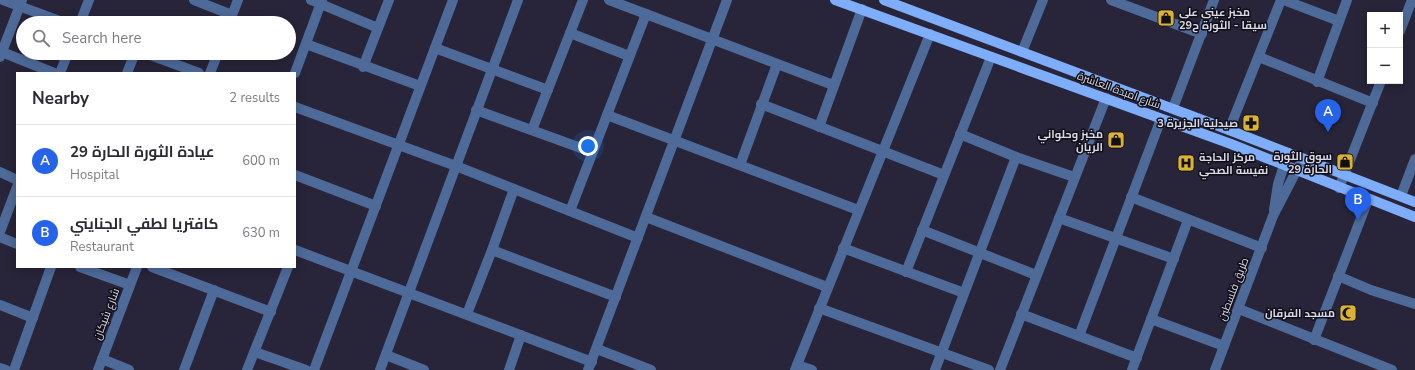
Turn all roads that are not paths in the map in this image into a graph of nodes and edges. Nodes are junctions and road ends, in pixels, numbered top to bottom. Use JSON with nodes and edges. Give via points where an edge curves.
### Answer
{"nodes":[{"id":1,"x":3,"y":0,"type":"edge"},
{"id":2,"x":89,"y":0,"type":"edge"},
{"id":3,"x":194,"y":0,"type":"edge"},
{"id":4,"x":238,"y":0,"type":"edge"},
{"id":5,"x":389,"y":0,"type":"edge"},
{"id":6,"x":453,"y":0,"type":"edge"},
{"id":7,"x":518,"y":0,"type":"edge"},
{"id":8,"x":583,"y":0,"type":"edge"},
{"id":9,"x":609,"y":0,"type":"edge"},
{"id":10,"x":727,"y":0,"type":"edge"},
{"id":11,"x":834,"y":0,"type":"edge"},
{"id":12,"x":884,"y":0,"type":"edge"},
{"id":13,"x":1043,"y":0,"type":"edge"},
{"id":14,"x":1111,"y":0,"type":"edge"},
{"id":15,"x":1214,"y":0,"type":"edge"},
{"id":16,"x":1281,"y":0,"type":"edge"},
{"id":17,"x":1284,"y":0,"type":"edge"},
{"id":18,"x":1347,"y":0,"type":"edge"},
{"id":19,"x":318,"y":1,"type":"edge"},
{"id":20,"x":21,"y":3,"type":"edge"},
{"id":21,"x":1412,"y":3,"type":"edge"},
{"id":22,"x":862,"y":9,"type":"junction"},
{"id":23,"x":646,"y":14,"type":"junction"},
{"id":24,"x":50,"y":16,"type":"edge"},
{"id":25,"x":83,"y":16,"type":"edge"},
{"id":26,"x":224,"y":16,"type":"edge"},
{"id":27,"x":231,"y":16,"type":"edge"},
{"id":28,"x":1339,"y":21,"type":"junction"},
{"id":29,"x":1403,"y":24,"type":"edge"},
{"id":30,"x":378,"y":28,"type":"junction"},
{"id":31,"x":570,"y":33,"type":"junction"},
{"id":32,"x":930,"y":34,"type":"junction"},
{"id":33,"x":1202,"y":34,"type":"junction"},
{"id":34,"x":712,"y":38,"type":"junction"},
{"id":35,"x":306,"y":44,"type":"junction"},
{"id":36,"x":434,"y":48,"type":"junction"},
{"id":37,"x":1022,"y":52,"type":"junction"},
{"id":38,"x":1,"y":55,"type":"edge"},
{"id":39,"x":630,"y":56,"type":"junction"},
{"id":40,"x":991,"y":57,"type":"junction"},
{"id":41,"x":1260,"y":57,"type":"junction"},
{"id":42,"x":65,"y":60,"type":"edge"},
{"id":43,"x":132,"y":60,"type":"edge"},
{"id":44,"x":164,"y":60,"type":"edge"},
{"id":45,"x":215,"y":60,"type":"edge"},
{"id":46,"x":777,"y":64,"type":"junction"},
{"id":47,"x":363,"y":66,"type":"junction"},
{"id":48,"x":491,"y":69,"type":"junction"},
{"id":49,"x":51,"y":72,"type":"edge"},
{"id":50,"x":60,"y":72,"type":"edge"},
{"id":51,"x":127,"y":72,"type":"edge"},
{"id":52,"x":196,"y":72,"type":"edge"},
{"id":53,"x":210,"y":72,"type":"edge"},
{"id":54,"x":295,"y":72,"type":"edge"},
{"id":55,"x":1317,"y":82,"type":"junction"},
{"id":56,"x":1380,"y":84,"type":"edge"},
{"id":57,"x":833,"y":85,"type":"junction"},
{"id":58,"x":420,"y":86,"type":"junction"},
{"id":59,"x":548,"y":90,"type":"junction"},
{"id":60,"x":1106,"y":98,"type":"junction"},
{"id":61,"x":1373,"y":103,"type":"junction"},
{"id":62,"x":761,"y":104,"type":"junction"},
{"id":63,"x":296,"y":107,"type":"edge"},
{"id":64,"x":1173,"y":108,"type":"junction"},
{"id":65,"x":476,"y":110,"type":"junction"},
{"id":66,"x":607,"y":115,"type":"junction"},
{"id":67,"x":1162,"y":119,"type":"junction"},
{"id":68,"x":819,"y":127,"type":"junction"},
{"id":69,"x":532,"y":130,"type":"junction"},
{"id":70,"x":1230,"y":130,"type":"junction"},
{"id":71,"x":960,"y":134,"type":"junction"},
{"id":72,"x":675,"y":140,"type":"junction"},
{"id":73,"x":398,"y":145,"type":"junction"},
{"id":74,"x":592,"y":152,"type":"junction"},
{"id":75,"x":882,"y":152,"type":"junction"},
{"id":76,"x":1288,"y":152,"type":"junction"},
{"id":77,"x":1016,"y":157,"type":"junction"},
{"id":78,"x":1303,"y":158,"type":"junction"},
{"id":79,"x":1415,"y":159,"type":"edge"},
{"id":80,"x":740,"y":165,"type":"junction"},
{"id":81,"x":1283,"y":165,"type":"junction"},
{"id":82,"x":456,"y":166,"type":"junction"},
{"id":83,"x":1298,"y":171,"type":"junction"},
{"id":84,"x":0,"y":172,"type":"edge"},
{"id":85,"x":1344,"y":174,"type":"junction"},
{"id":86,"x":296,"y":175,"type":"edge"},
{"id":87,"x":944,"y":175,"type":"junction"},
{"id":88,"x":1074,"y":177,"type":"junction"},
{"id":89,"x":16,"y":180,"type":"edge"},
{"id":90,"x":1339,"y":188,"type":"junction"},
{"id":91,"x":514,"y":189,"type":"junction"},
{"id":92,"x":16,"y":190,"type":"edge"},
{"id":93,"x":1401,"y":196,"type":"junction"},
{"id":94,"x":1131,"y":197,"type":"junction"},
{"id":95,"x":1368,"y":200,"type":"junction"},
{"id":96,"x":1415,"y":202,"type":"edge"},
{"id":97,"x":376,"y":206,"type":"junction"},
{"id":98,"x":858,"y":210,"type":"junction"},
{"id":99,"x":570,"y":211,"type":"junction"},
{"id":100,"x":1273,"y":216,"type":"junction"},
{"id":101,"x":646,"y":217,"type":"junction"},
{"id":102,"x":1059,"y":218,"type":"junction"},
{"id":103,"x":1415,"y":218,"type":"edge"},
{"id":104,"x":1188,"y":220,"type":"junction"},
{"id":105,"x":922,"y":230,"type":"junction"},
{"id":106,"x":0,"y":232,"type":"edge"},
{"id":107,"x":0,"y":237,"type":"edge"},
{"id":108,"x":638,"y":238,"type":"junction"},
{"id":109,"x":1116,"y":238,"type":"junction"},
{"id":110,"x":16,"y":244,"type":"edge"},
{"id":111,"x":843,"y":248,"type":"junction"},
{"id":112,"x":1262,"y":248,"type":"junction"},
{"id":113,"x":296,"y":250,"type":"edge"},
{"id":114,"x":492,"y":250,"type":"junction"},
{"id":115,"x":980,"y":253,"type":"junction"},
{"id":116,"x":1174,"y":259,"type":"junction"},
{"id":117,"x":51,"y":268,"type":"edge"},
{"id":118,"x":83,"y":268,"type":"edge"},
{"id":119,"x":137,"y":268,"type":"edge"},
{"id":120,"x":155,"y":268,"type":"edge"},
{"id":121,"x":288,"y":268,"type":"edge"},
{"id":122,"x":351,"y":271,"type":"junction"},
{"id":123,"x":906,"y":272,"type":"junction"},
{"id":124,"x":1036,"y":275,"type":"junction"},
{"id":125,"x":1338,"y":276,"type":"junction"},
{"id":126,"x":130,"y":285,"type":"junction"},
{"id":127,"x":827,"y":288,"type":"junction"},
{"id":128,"x":214,"y":290,"type":"junction"},
{"id":129,"x":408,"y":293,"type":"junction"},
{"id":130,"x":964,"y":293,"type":"junction"},
{"id":131,"x":616,"y":297,"type":"junction"},
{"id":132,"x":1415,"y":304,"type":"edge"},
{"id":133,"x":0,"y":305,"type":"edge"},
{"id":134,"x":819,"y":308,"type":"junction"},
{"id":135,"x":1239,"y":309,"type":"junction"},
{"id":136,"x":271,"y":312,"type":"junction"},
{"id":137,"x":466,"y":314,"type":"junction"},
{"id":138,"x":1021,"y":314,"type":"junction"},
{"id":139,"x":33,"y":318,"type":"junction"},
{"id":140,"x":1151,"y":319,"type":"junction"},
{"id":141,"x":521,"y":335,"type":"junction"},
{"id":142,"x":1079,"y":336,"type":"junction"},
{"id":143,"x":1314,"y":340,"type":"junction"},
{"id":144,"x":1224,"y":346,"type":"junction"},
{"id":145,"x":597,"y":349,"type":"junction"},
{"id":146,"x":255,"y":352,"type":"junction"},
{"id":147,"x":941,"y":352,"type":"junction"},
{"id":148,"x":386,"y":355,"type":"junction"},
{"id":149,"x":1137,"y":358,"type":"junction"},
{"id":150,"x":102,"y":359,"type":"junction"},
{"id":151,"x":590,"y":366,"type":"edge"},
{"id":152,"x":1369,"y":366,"type":"edge"},
{"id":153,"x":796,"y":367,"type":"edge"},
{"id":154,"x":0,"y":368,"type":"edge"},
{"id":155,"x":6,"y":370,"type":"edge"},
{"id":156,"x":14,"y":370,"type":"edge"},
{"id":157,"x":98,"y":370,"type":"edge"},
{"id":158,"x":129,"y":370,"type":"edge"},
{"id":159,"x":184,"y":370,"type":"edge"},
{"id":160,"x":247,"y":370,"type":"edge"},
{"id":161,"x":306,"y":370,"type":"edge"},
{"id":162,"x":314,"y":370,"type":"edge"},
{"id":163,"x":380,"y":370,"type":"edge"},
{"id":164,"x":424,"y":370,"type":"edge"},
{"id":165,"x":509,"y":370,"type":"edge"},
{"id":166,"x":651,"y":370,"type":"edge"},
{"id":167,"x":812,"y":370,"type":"edge"},
{"id":168,"x":935,"y":370,"type":"edge"},
{"id":169,"x":989,"y":370,"type":"edge"},
{"id":170,"x":1000,"y":370,"type":"edge"},
{"id":171,"x":1132,"y":370,"type":"edge"},
{"id":172,"x":1215,"y":370,"type":"edge"},
{"id":173,"x":1392,"y":370,"type":"edge"}],
"edges":[{"from":1,"to":20,"type":"street"},
{"from":2,"to":25,"type":"street"},
{"from":3,"to":26,"type":"street"},
{"from":4,"to":27,"type":"street"},
{"from":5,"to":30,"type":"street"},
{"from":6,"to":36,"type":"street"},
{"from":7,"to":48,"type":"street"},
{"from":8,"to":31,"type":"street"},
{"from":9,"to":23,"type":"street"},
{"from":10,"to":34,"type":"street"},
{"from":11,"to":22,"type":"main road","name":"شارع امبدة العاشرة"},
{"from":12,"to":37,"type":"main road","name":"شارع امبدة العاشرة"},
{"from":13,"to":37,"type":"street"},
{"from":14,"to":33,"type":"street"},
{"from":15,"to":33,"type":"street"},
{"from":16,"to":41,"type":"street"},
{"from":17,"to":28,"type":"street"},
{"from":18,"to":28,"type":"street"},
{"from":19,"to":30,"type":"street"},
{"from":19,"to":35,"type":"street"},
{"from":20,"to":24,"type":"street"},
{"from":20,"to":38,"type":"street"},
{"from":21,"to":29,"type":"street"},
{"from":22,"to":32,"type":"main road","name":"شارع امبدة العاشرة"},
{"from":22,"to":57,"type":"street"},
{"from":23,"to":34,"type":"street"},
{"from":23,"to":39,"type":"street"},
{"from":28,"to":55,"type":"street"},
{"from":30,"to":47,"type":"street"},
{"from":31,"to":39,"type":"street"},
{"from":31,"to":59,"type":"street"},
{"from":32,"to":40,"type":"main road","name":"شارع امبدة العاشرة"},
{"from":32,"to":75,"type":"street"},
{"from":33,"to":64,"type":"street"},
{"from":34,"to":46,"type":"street"},
{"from":34,"to":72,"type":"street"},
{"from":35,"to":47,"type":"street"},
{"from":35,"to":54,"type":"street"},
{"from":36,"to":48,"type":"street"},
{"from":36,"to":58,"type":"street"},
{"from":37,"to":64,"type":"main road","name":"شارع امبدة العاشرة"},
{"from":38,"to":49,"type":"street"},
{"from":39,"to":66,"type":"street"},
{"from":40,"to":60,"type":"main road","name":"شارع امبدة العاشرة"},
{"from":40,"to":71,"type":"street"},
{"from":41,"to":55,"type":"street"},
{"from":41,"to":70,"type":"street"},
{"from":42,"to":50,"type":"street"},
{"from":43,"to":51,"type":"street"},
{"from":44,"to":52,"type":"street"},
{"from":45,"to":53,"type":"street"},
{"from":46,"to":57,"type":"street"},
{"from":46,"to":62,"type":"street"},
{"from":47,"to":58,"type":"street"},
{"from":48,"to":59,"type":"street"},
{"from":48,"to":65,"type":"street"},
{"from":55,"to":61,"type":"street"},
{"from":56,"to":61,"type":"street"},
{"from":57,"to":68,"type":"street"},
{"from":58,"to":73,"type":"street"},
{"from":59,"to":69,"type":"street"},
{"from":60,"to":67,"type":"main road","name":"شارع امبدة العاشرة"},
{"from":60,"to":88,"type":"street"},
{"from":61,"to":85,"type":"street"},
{"from":62,"to":68,"type":"street"},
{"from":62,"to":80,"type":"street"},
{"from":63,"to":73,"type":"street"},
{"from":64,"to":70,"type":"main road","name":"شارع امبدة العاشرة"},
{"from":65,"to":69,"type":"street"},
{"from":65,"to":82,"type":"street"},
{"from":66,"to":72,"type":"street"},
{"from":66,"to":74,"type":"street"},
{"from":67,"to":81,"type":"main road","name":"شارع امبدة العاشرة"},
{"from":67,"to":94,"type":"street"},
{"from":68,"to":75,"type":"street"},
{"from":69,"to":74,"type":"street"},
{"from":70,"to":76,"type":"main road","name":"شارع امبدة العاشرة"},
{"from":71,"to":77,"type":"street"},
{"from":71,"to":87,"type":"street"},
{"from":72,"to":80,"type":"street"},
{"from":72,"to":101,"type":"street"},
{"from":73,"to":82,"type":"street"},
{"from":73,"to":97,"type":"street"},
{"from":74,"to":99,"type":"street"},
{"from":75,"to":87,"type":"street"},
{"from":75,"to":98,"type":"street"},
{"from":76,"to":78,"type":"main road","name":"شارع امبدة العاشرة"},
{"from":76,"to":81,"type":"street","name":"طريق فلسطين"},
{"from":77,"to":88,"type":"street"},
{"from":77,"to":115,"type":"street"},
{"from":78,"to":83,"type":"street","name":"طريق فلسطين"},
{"from":78,"to":85,"type":"main road","name":"شارع امبدة العاشرة"},
{"from":79,"to":93,"type":"street"},
{"from":80,"to":98,"type":"street"},
{"from":81,"to":83,"type":"main road","name":"شارع امبدة العاشرة"},
{"from":81,"to":100,"type":"street","name":"طريق فلسطين"},
{"from":82,"to":91,"type":"street"},
{"from":82,"to":129,"type":"street"},
{"from":83,"to":90,"type":"main road","name":"شارع امبدة العاشرة"},
{"from":83,"to":100,"type":"street","name":"طريق فلسطين"},
{"from":84,"to":89,"type":"street"},
{"from":85,"to":90,"type":"street"},
{"from":85,"to":93,"type":"main road","name":"شارع امبدة العاشرة"},
{"from":86,"to":97,"type":"street"},
{"from":87,"to":105,"type":"street"},
{"from":88,"to":102,"type":"street"},
{"from":90,"to":95,"type":"main road","name":"شارع امبدة العاشرة"},
{"from":91,"to":99,"type":"street"},
{"from":91,"to":114,"type":"street"},
{"from":92,"to":106,"type":"street"},
{"from":93,"to":96,"type":"main road","name":"شارع امبدة العاشرة"},
{"from":94,"to":104,"type":"street"},
{"from":94,"to":109,"type":"street"},
{"from":95,"to":103,"type":"main road","name":"شارع امبدة العاشرة"},
{"from":95,"to":125,"type":"street"},
{"from":97,"to":122,"type":"street"},
{"from":98,"to":111,"type":"street"},
{"from":99,"to":108,"type":"street"},
{"from":100,"to":112,"type":"street","name":"طريق فلسطين"},
{"from":101,"to":108,"type":"street"},
{"from":101,"to":127,"type":"street"},
{"from":102,"to":109,"type":"street"},
{"from":102,"to":124,"type":"street"},
{"from":104,"to":112,"type":"street"},
{"from":104,"to":116,"type":"street"},
{"from":105,"to":115,"type":"street"},
{"from":105,"to":123,"type":"street"},
{"from":107,"to":110,"type":"street"},
{"from":108,"to":131,"type":"street"},
{"from":109,"to":116,"type":"street"},
{"from":109,"to":142,"type":"street"},
{"from":111,"to":123,"type":"street"},
{"from":111,"to":127,"type":"street"},
{"from":112,"to":135,"type":"street","name":"طريق فلسطين"},
{"from":113,"to":122,"type":"street"},
{"from":114,"to":131,"type":"street"},
{"from":114,"to":137,"type":"street"},
{"from":115,"to":124,"type":"street"},
{"from":115,"to":130,"type":"street"},
{"from":116,"to":140,"type":"street"},
{"from":117,"to":139,"type":"street"},
{"from":118,"to":126,"type":"street"},
{"from":119,"to":126,"type":"street","name":"شارع شيكان"},
{"from":120,"to":128,"type":"street"},
{"from":121,"to":136,"type":"street"},
{"from":122,"to":129,"type":"street"},
{"from":122,"to":162,"type":"street"},
{"from":123,"to":130,"type":"street"},
{"from":124,"to":138,"type":"street"},
{"from":125,"to":132,"type":"street"},
{"from":125,"to":143,"type":"street"},
{"from":126,"to":150,"type":"street","name":"شارع شيكان"},
{"from":127,"to":134,"type":"street"},
{"from":128,"to":136,"type":"street"},
{"from":128,"to":159,"type":"street"},
{"from":129,"to":137,"type":"street"},
{"from":129,"to":148,"type":"street"},
{"from":130,"to":147,"type":"street"},
{"from":131,"to":145,"type":"street"},
{"from":133,"to":139,"type":"street"},
{"from":134,"to":147,"type":"street"},
{"from":134,"to":153,"type":"street"},
{"from":135,"to":143,"type":"street"},
{"from":135,"to":144,"type":"street","name":"طريق فلسطين"},
{"from":136,"to":146,"type":"street"},
{"from":137,"to":141,"type":"street"},
{"from":138,"to":142,"type":"street"},
{"from":138,"to":170,"type":"street"},
{"from":139,"to":156,"type":"street"},
{"from":140,"to":144,"type":"street"},
{"from":140,"to":149,"type":"street"},
{"from":141,"to":151,"type":"street"},
{"from":141,"to":165,"type":"street"},
{"from":142,"to":149,"type":"street"},
{"from":143,"to":152,"type":"street"},
{"from":144,"to":172,"type":"street","name":"طريق فلسطين"},
{"from":145,"to":151,"type":"street"},
{"from":145,"to":166,"type":"street"},
{"from":146,"to":160,"type":"street"},
{"from":146,"to":161,"type":"street"},
{"from":147,"to":168,"type":"street"},
{"from":147,"to":169,"type":"street"},
{"from":148,"to":163,"type":"street"},
{"from":148,"to":164,"type":"street"},
{"from":149,"to":171,"type":"street"},
{"from":150,"to":157,"type":"street","name":"شارع شيكان"},
{"from":150,"to":158,"type":"street"},
{"from":152,"to":173,"type":"street"},
{"from":153,"to":167,"type":"street"},
{"from":154,"to":155,"type":"street"}]}
